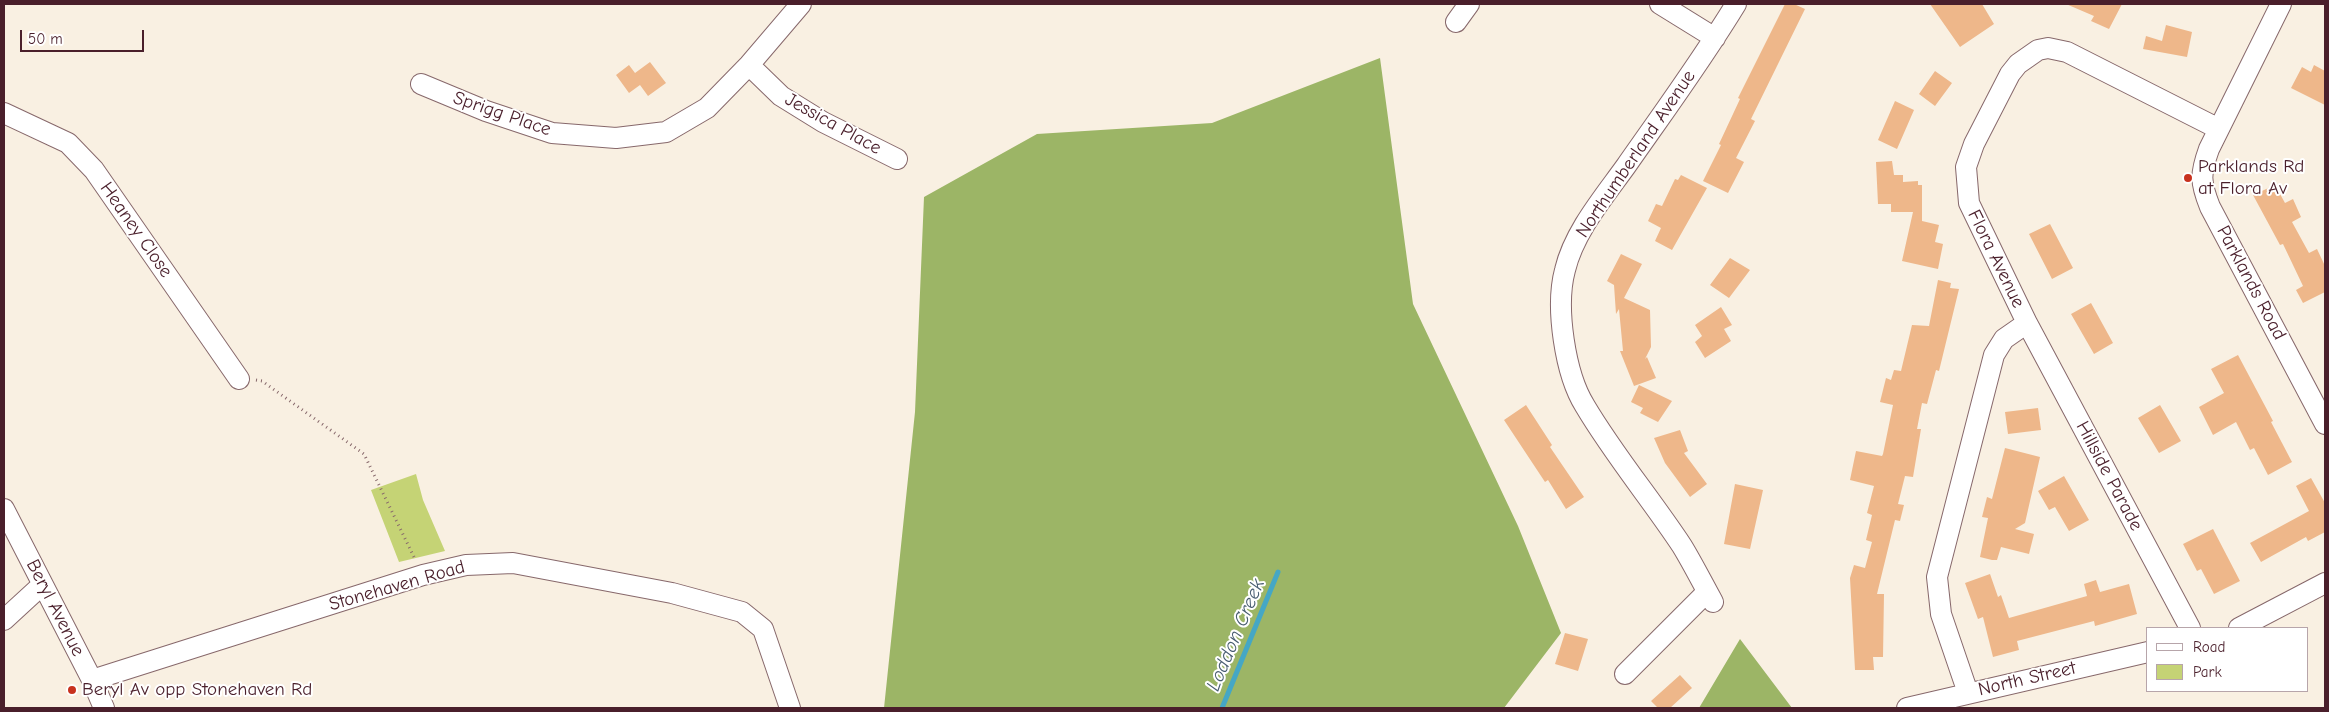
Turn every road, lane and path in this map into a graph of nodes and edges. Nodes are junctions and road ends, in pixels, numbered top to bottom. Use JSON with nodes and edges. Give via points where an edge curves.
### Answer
{"nodes":[{"id":1,"x":801,"y":4,"type":"edge"},
{"id":2,"x":1469,"y":4,"type":"edge"},
{"id":3,"x":1660,"y":4,"type":"edge"},
{"id":4,"x":1736,"y":4,"type":"edge"},
{"id":5,"x":2280,"y":4,"type":"edge"},
{"id":6,"x":1456,"y":22,"type":"dead end"},
{"id":7,"x":1715,"y":38,"type":"junction"},
{"id":8,"x":749,"y":65,"type":"junction"},
{"id":9,"x":421,"y":84,"type":"dead end"},
{"id":10,"x":4,"y":113,"type":"edge"},
{"id":11,"x":2219,"y":129,"type":"junction"},
{"id":12,"x":897,"y":158,"type":"dead end"},
{"id":13,"x":2028,"y":323,"type":"junction"},
{"id":14,"x":239,"y":379,"type":"joint"},
{"id":15,"x":2325,"y":424,"type":"edge"},
{"id":16,"x":4,"y":509,"type":"edge"},
{"id":17,"x":423,"y":575,"type":"junction"},
{"id":18,"x":2325,"y":584,"type":"edge"},
{"id":19,"x":42,"y":585,"type":"junction"},
{"id":20,"x":4,"y":620,"type":"edge"},
{"id":21,"x":2189,"y":627,"type":"edge"},
{"id":22,"x":2241,"y":627,"type":"edge"},
{"id":23,"x":2146,"y":652,"type":"edge"},
{"id":24,"x":1625,"y":674,"type":"dead end"},
{"id":25,"x":92,"y":680,"type":"junction"},
{"id":26,"x":1968,"y":693,"type":"junction"},
{"id":27,"x":104,"y":708,"type":"edge"},
{"id":28,"x":790,"y":708,"type":"edge"},
{"id":29,"x":1907,"y":708,"type":"edge"}],
"edges":[{"from":1,"to":8,"type":"street","name":"Sprigg Place"},
{"from":2,"to":6,"type":"street"},
{"from":3,"to":7,"type":"street"},
{"from":4,"to":7,"type":"street","name":"Northumberland Avenue"},
{"from":5,"to":11,"type":"street","name":"Parklands Road"},
{"from":7,"to":24,"type":"street","name":"Northumberland Avenue","via":[[1590,218],[1571,250],[1564,271],[1564,341],[1570,376],[1584,406],[1683,548],[1710,597]]},
{"from":8,"to":9,"type":"street","name":"Sprigg Place","via":[[707,108],[666,132],[616,138],[552,133],[486,111]]},
{"from":8,"to":12,"type":"street","name":"Jessica Place","via":[[781,96],[823,122]]},
{"from":10,"to":14,"type":"street","name":"Heaney Close","via":[[68,143],[88,163]]},
{"from":11,"to":13,"type":"street","name":"Flora Avenue","via":[[2058,48],[2038,50],[2018,64],[1974,144],[1966,167],[1966,181],[1969,203]]},
{"from":11,"to":15,"type":"street","name":"Parklands Road","via":[[2202,169],[2202,187]]},
{"from":13,"to":21,"type":"street","name":"Hillside Parade"},
{"from":13,"to":26,"type":"street","name":"Flora Avenue","via":[[2004,339],[1994,355],[1937,577],[1941,614]]},
{"from":14,"to":17,"type":"path","via":[[262,380],[364,454]]},
{"from":16,"to":19,"type":"street","name":"Beryl Avenue"},
{"from":17,"to":25,"type":"street","name":"Stonehaven Road"},
{"from":17,"to":28,"type":"street","name":"Stonehaven Road","via":[[466,565],[513,563],[672,593],[742,612],[763,629]]},
{"from":18,"to":22,"type":"street"},
{"from":19,"to":20,"type":"street"},
{"from":19,"to":25,"type":"street","name":"Beryl Avenue"},
{"from":23,"to":26,"type":"street","name":"North Street"},
{"from":25,"to":27,"type":"street","name":"Beryl Avenue"},
{"from":26,"to":29,"type":"street","name":"North Street"}]}
